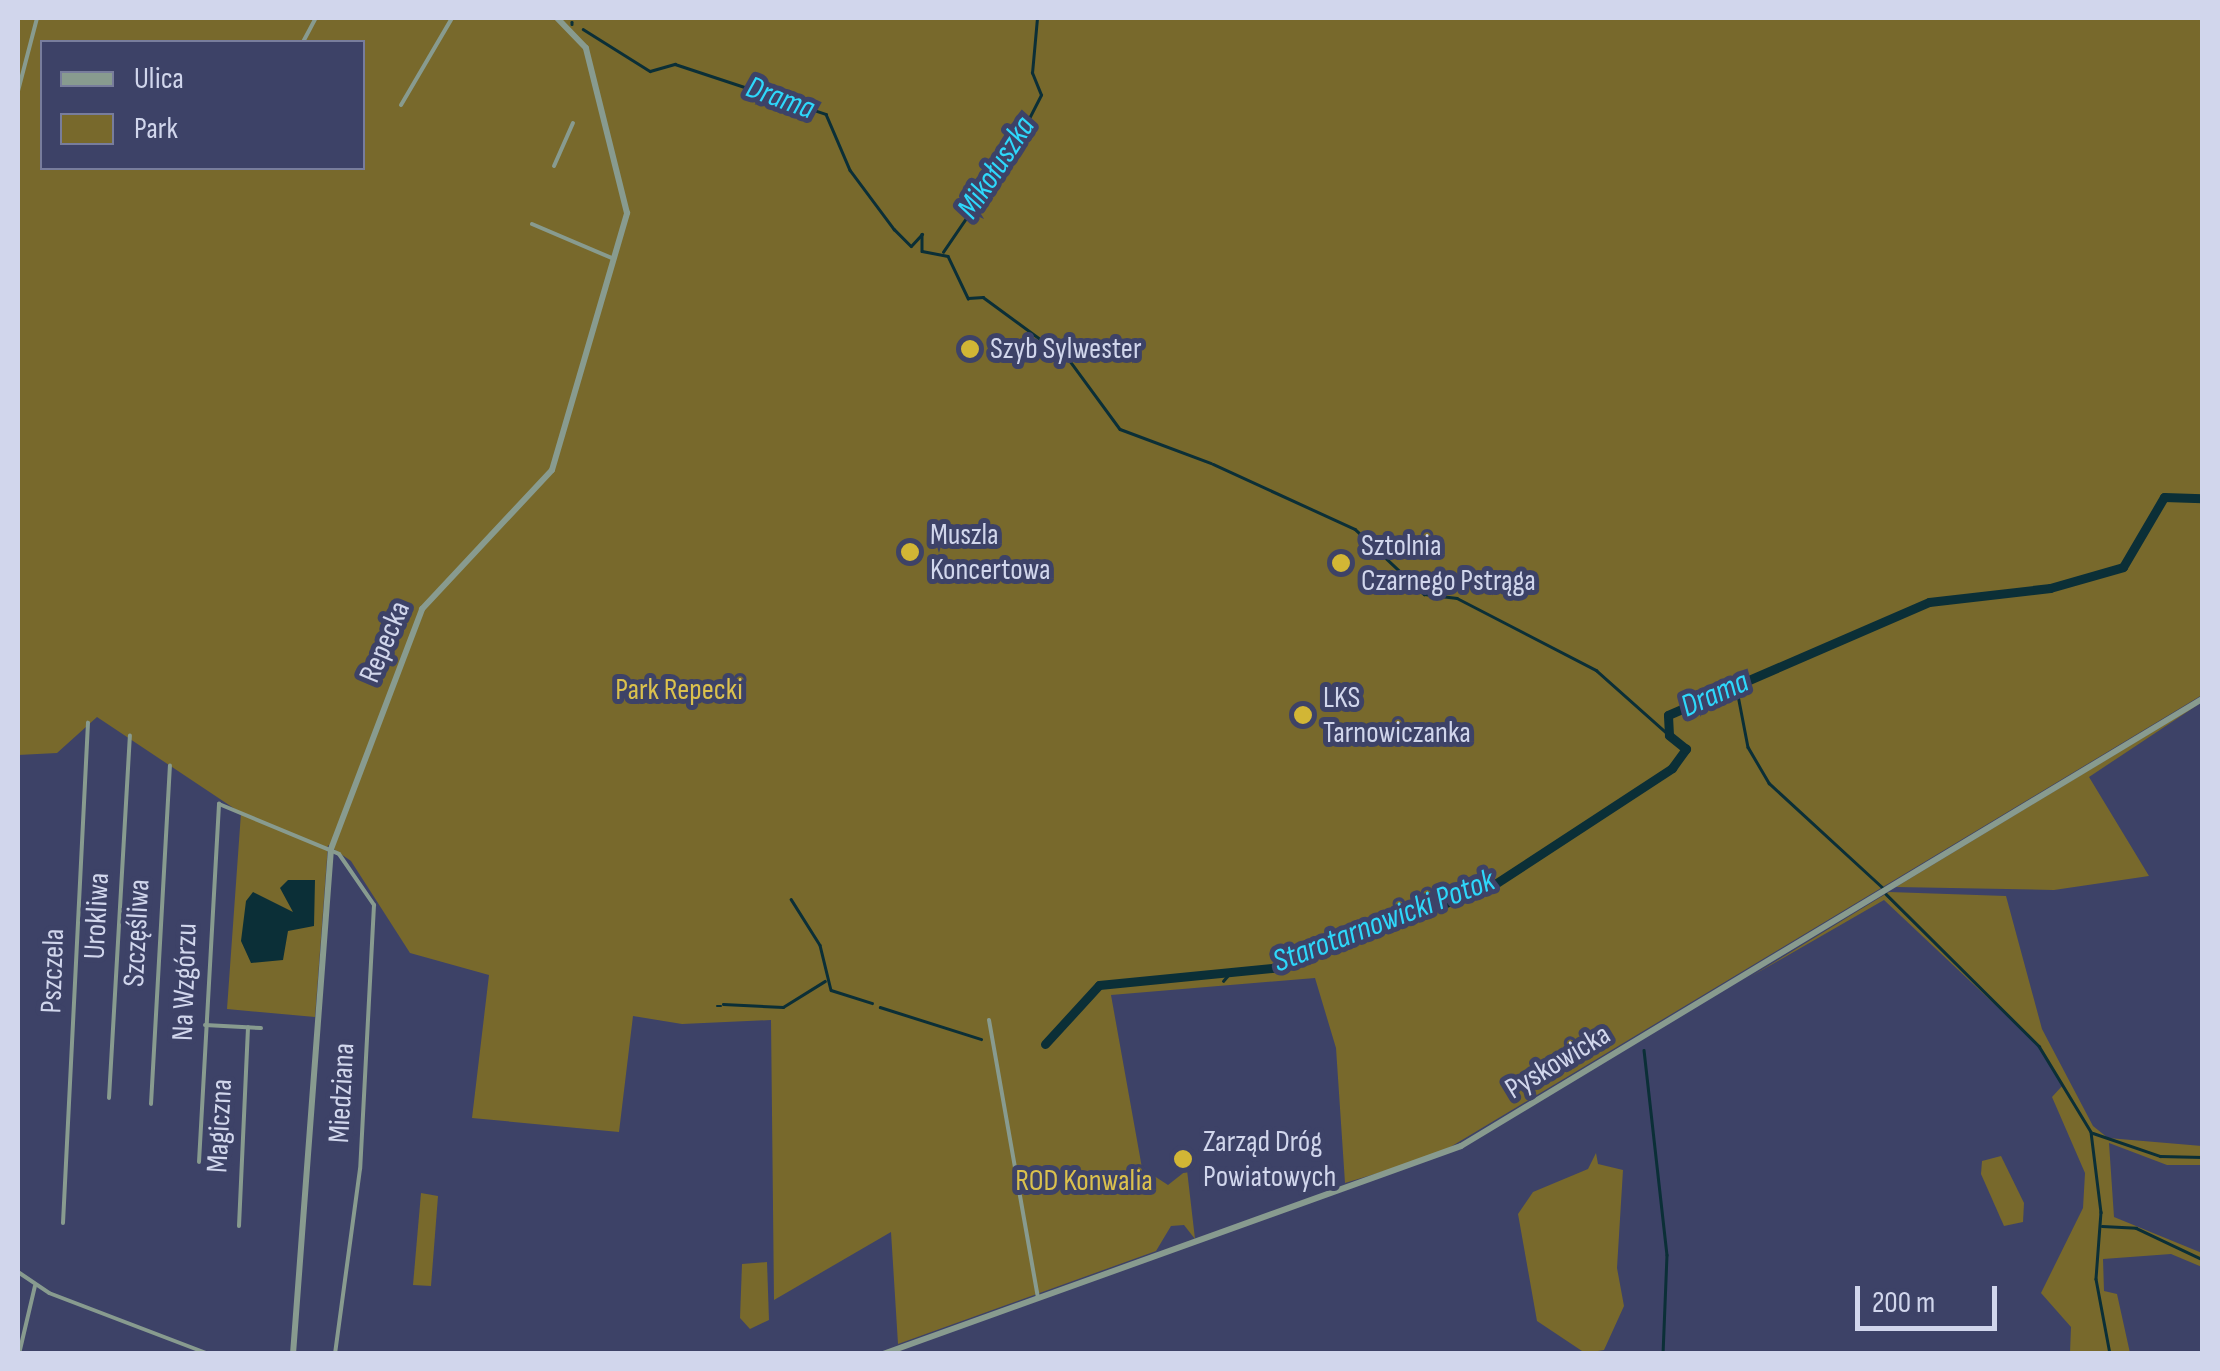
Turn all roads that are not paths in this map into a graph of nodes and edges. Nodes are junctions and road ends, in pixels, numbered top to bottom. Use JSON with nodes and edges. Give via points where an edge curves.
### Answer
{"nodes":[{"id":1,"x":36,"y":18,"type":"edge"},
{"id":2,"x":316,"y":18,"type":"edge"},
{"id":3,"x":452,"y":18,"type":"edge"},
{"id":4,"x":557,"y":18,"type":"edge"},
{"id":5,"x":304,"y":40,"type":"edge"},
{"id":6,"x":18,"y":91,"type":"edge"},
{"id":7,"x":401,"y":106,"type":"dead end"},
{"id":8,"x":573,"y":123,"type":"dead end"},
{"id":9,"x":554,"y":166,"type":"dead end"},
{"id":10,"x":532,"y":224,"type":"dead end"},
{"id":11,"x":614,"y":258,"type":"junction"},
{"id":12,"x":2202,"y":699,"type":"edge"},
{"id":13,"x":88,"y":723,"type":"dead end"},
{"id":14,"x":130,"y":736,"type":"dead end"},
{"id":15,"x":170,"y":766,"type":"dead end"},
{"id":16,"x":331,"y":849,"type":"junction"},
{"id":17,"x":989,"y":1020,"type":"dead end"},
{"id":18,"x":206,"y":1025,"type":"junction"},
{"id":19,"x":248,"y":1028,"type":"junction"},
{"id":20,"x":261,"y":1028,"type":"dead end"},
{"id":21,"x":110,"y":1098,"type":"dead end"},
{"id":22,"x":151,"y":1104,"type":"dead end"},
{"id":23,"x":199,"y":1162,"type":"dead end"},
{"id":24,"x":63,"y":1223,"type":"dead end"},
{"id":25,"x":238,"y":1226,"type":"dead end"},
{"id":26,"x":18,"y":1272,"type":"edge"},
{"id":27,"x":35,"y":1285,"type":"junction"},
{"id":28,"x":49,"y":1293,"type":"junction"},
{"id":29,"x":1038,"y":1298,"type":"junction"},
{"id":30,"x":34,"y":1302,"type":"junction"},
{"id":31,"x":18,"y":1344,"type":"edge"},
{"id":32,"x":19,"y":1354,"type":"edge"},
{"id":33,"x":208,"y":1354,"type":"edge"},
{"id":34,"x":293,"y":1354,"type":"edge"},
{"id":35,"x":336,"y":1354,"type":"edge"},
{"id":36,"x":884,"y":1354,"type":"edge"}],
"edges":[{"from":1,"to":6,"type":"street"},
{"from":2,"to":5,"type":"street"},
{"from":3,"to":7,"type":"street"},
{"from":4,"to":11,"type":"street","name":"Repecka","via":[[585,44],[626,186]]},
{"from":8,"to":9,"type":"street"},
{"from":10,"to":11,"type":"street"},
{"from":11,"to":16,"type":"street","name":"Repecka","via":[[552,470],[422,609]]},
{"from":12,"to":29,"type":"street","name":"Pyskowicka","via":[[1462,1146]]},
{"from":13,"to":24,"type":"street","name":"Pszczela"},
{"from":14,"to":21,"type":"street","name":"Urokliwa"},
{"from":15,"to":22,"type":"street","name":"Szczęśliwa"},
{"from":16,"to":18,"type":"street","name":"Na Wzgórzu","via":[[219,804]]},
{"from":16,"to":34,"type":"street","name":"Repecka"},
{"from":16,"to":35,"type":"street","name":"Miedziana","via":[[356,870],[375,912],[360,1169]]},
{"from":17,"to":29,"type":"street"},
{"from":18,"to":19,"type":"street"},
{"from":18,"to":23,"type":"street","name":"Na Wzgórzu"},
{"from":19,"to":20,"type":"street"},
{"from":19,"to":25,"type":"street","name":"Magiczna"},
{"from":26,"to":27,"type":"street"},
{"from":27,"to":28,"type":"street"},
{"from":27,"to":30,"type":"street"},
{"from":28,"to":30,"type":"street"},
{"from":28,"to":33,"type":"street"},
{"from":29,"to":36,"type":"street","name":"Pyskowicka"},
{"from":30,"to":31,"type":"street"},
{"from":31,"to":32,"type":"street"}]}
